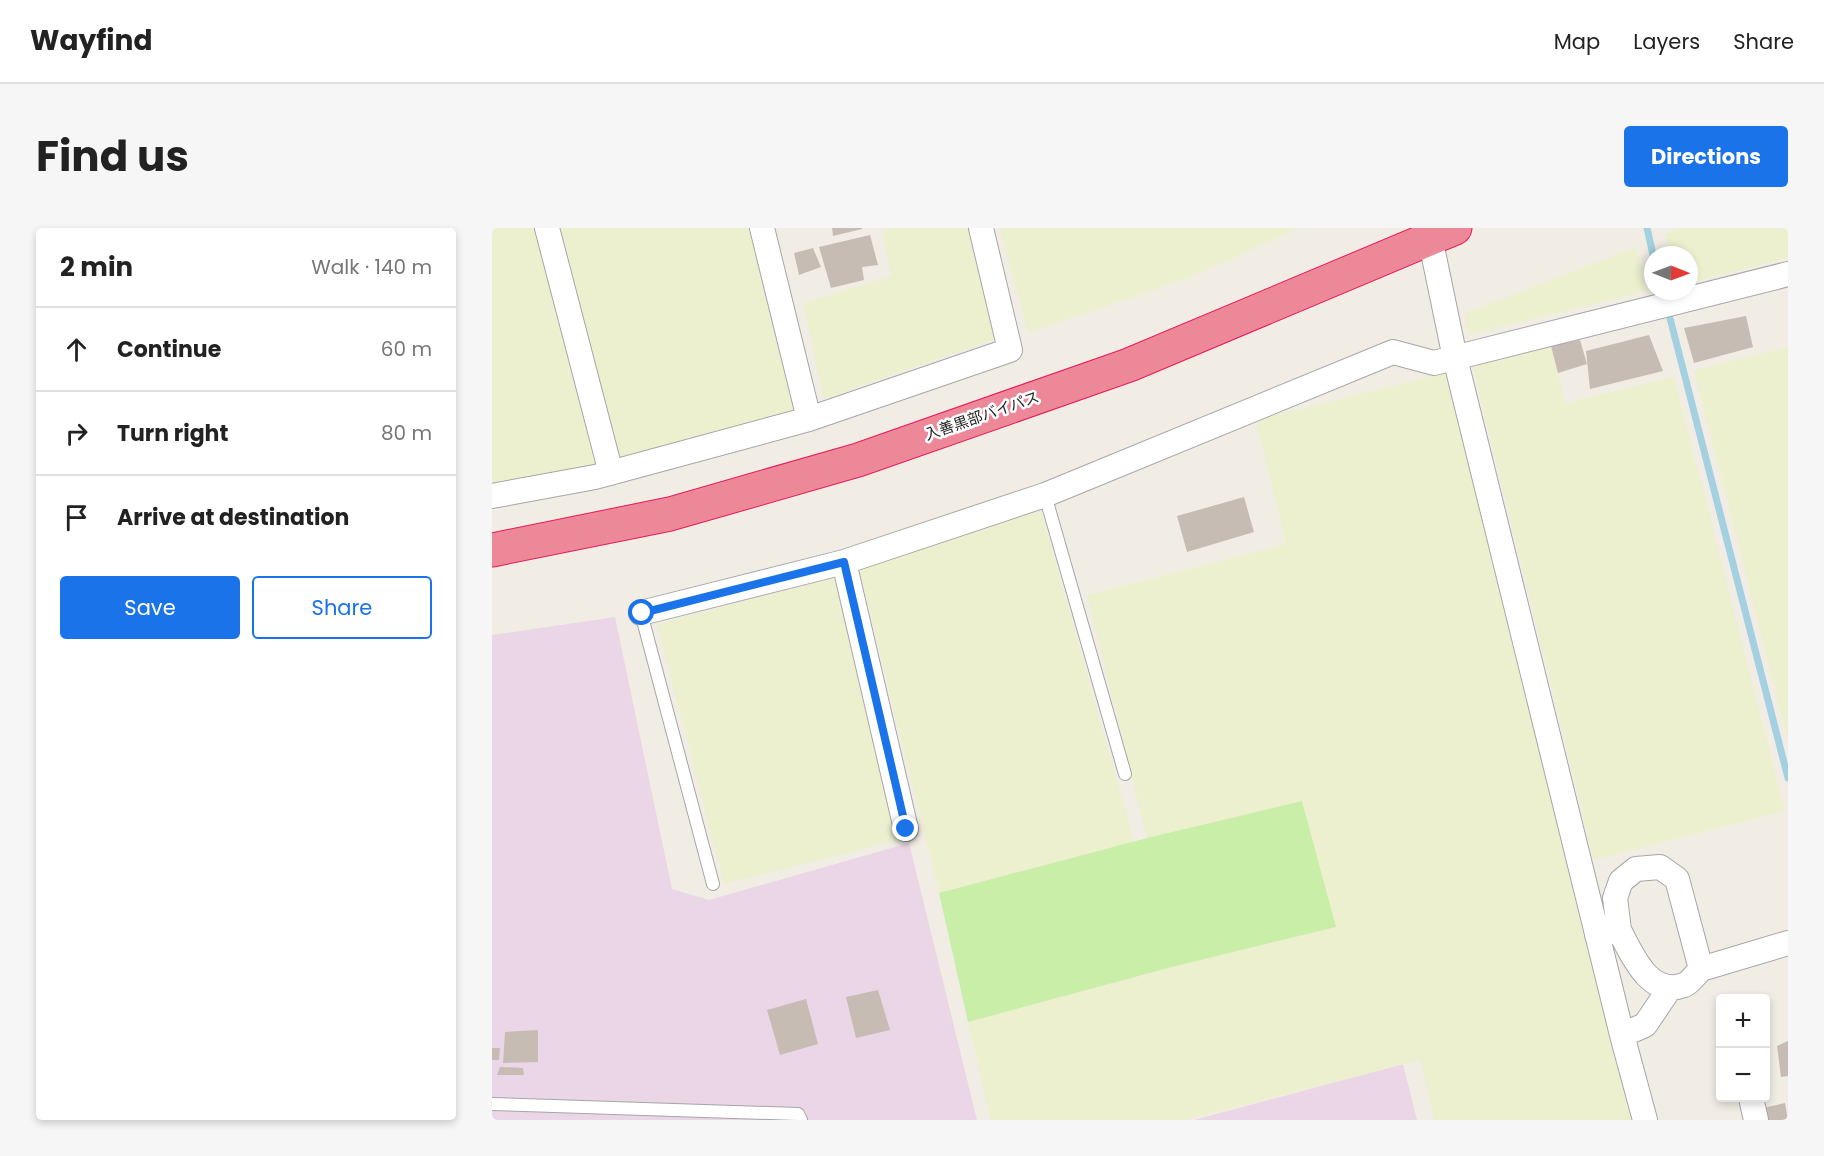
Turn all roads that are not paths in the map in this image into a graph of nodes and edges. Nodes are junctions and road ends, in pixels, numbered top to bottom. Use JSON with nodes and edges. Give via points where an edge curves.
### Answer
{"nodes":[{"id":1,"x":547,"y":228,"type":"edge"},
{"id":2,"x":762,"y":228,"type":"edge"},
{"id":3,"x":981,"y":228,"type":"edge"},
{"id":4,"x":1438,"y":231,"type":"edge"},
{"id":5,"x":1788,"y":274,"type":"edge"},
{"id":6,"x":1455,"y":358,"type":"junction"},
{"id":7,"x":809,"y":419,"type":"junction"},
{"id":8,"x":611,"y":473,"type":"junction"},
{"id":9,"x":1045,"y":495,"type":"junction"},
{"id":10,"x":492,"y":496,"type":"edge"},
{"id":11,"x":492,"y":550,"type":"edge"},
{"id":12,"x":844,"y":562,"type":"junction"},
{"id":13,"x":642,"y":613,"type":"joint"},
{"id":14,"x":1125,"y":774,"type":"dead end"},
{"id":15,"x":906,"y":829,"type":"dead end"},
{"id":16,"x":713,"y":884,"type":"dead end"},
{"id":17,"x":1608,"y":932,"type":"junction"},
{"id":18,"x":1788,"y":943,"type":"edge"},
{"id":19,"x":1701,"y":969,"type":"junction"},
{"id":20,"x":1670,"y":988,"type":"junction"},
{"id":21,"x":1622,"y":1035,"type":"junction"},
{"id":22,"x":1752,"y":1102,"type":"edge"},
{"id":23,"x":492,"y":1104,"type":"edge"},
{"id":24,"x":801,"y":1120,"type":"edge"},
{"id":25,"x":1645,"y":1120,"type":"edge"},
{"id":26,"x":1756,"y":1120,"type":"edge"}],
"edges":[{"from":1,"to":8,"type":"street"},
{"from":2,"to":7,"type":"street"},
{"from":3,"to":7,"type":"street","via":[[1010,350]]},
{"from":4,"to":6,"type":"street"},
{"from":4,"to":11,"type":"highway","name":"入善黒部バイパス","via":[[1129,364],[858,460],[670,514]]},
{"from":5,"to":6,"type":"street"},
{"from":6,"to":9,"type":"street","via":[[1434,363],[1393,352]]},
{"from":6,"to":17,"type":"street"},
{"from":7,"to":8,"type":"street"},
{"from":8,"to":10,"type":"street"},
{"from":9,"to":12,"type":"street"},
{"from":9,"to":14,"type":"lane"},
{"from":12,"to":13,"type":"street"},
{"from":12,"to":15,"type":"street"},
{"from":13,"to":16,"type":"lane"},
{"from":17,"to":19,"type":"street","via":[[1622,881],[1636,868],[1660,867],[1677,879]]},
{"from":17,"to":20,"type":"street","via":[[1651,981]]},
{"from":17,"to":21,"type":"street"},
{"from":18,"to":19,"type":"street"},
{"from":19,"to":20,"type":"street","via":[[1686,985]]},
{"from":20,"to":21,"type":"street","via":[[1646,1025]]},
{"from":21,"to":25,"type":"street"},
{"from":22,"to":26,"type":"street"},
{"from":23,"to":24,"type":"lane","via":[[798,1114]]}]}
